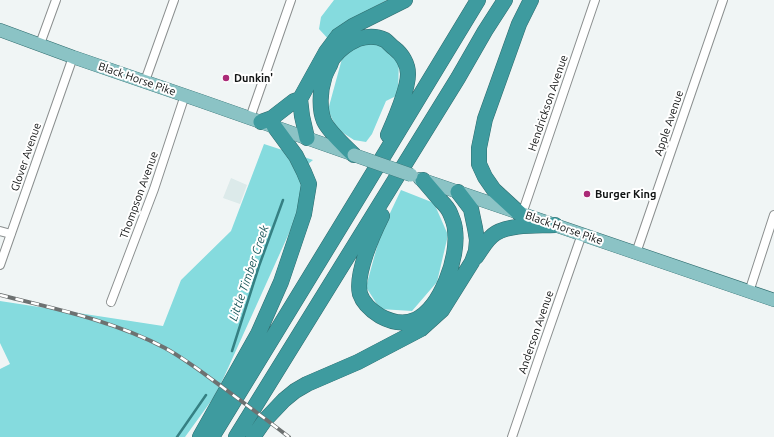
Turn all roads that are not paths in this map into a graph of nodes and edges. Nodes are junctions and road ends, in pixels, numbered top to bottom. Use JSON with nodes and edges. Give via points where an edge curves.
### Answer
{"nodes":[{"id":1,"x":56,"y":0,"type":"edge"},
{"id":2,"x":174,"y":0,"type":"edge"},
{"id":3,"x":291,"y":0,"type":"edge"},
{"id":4,"x":405,"y":0,"type":"edge"},
{"id":5,"x":478,"y":0,"type":"edge"},
{"id":6,"x":505,"y":0,"type":"edge"},
{"id":7,"x":532,"y":0,"type":"edge"},
{"id":8,"x":595,"y":0,"type":"edge"},
{"id":9,"x":723,"y":0,"type":"edge"},
{"id":10,"x":0,"y":30,"type":"edge"},
{"id":11,"x":40,"y":44,"type":"junction"},
{"id":12,"x":73,"y":57,"type":"junction"},
{"id":13,"x":145,"y":81,"type":"junction"},
{"id":14,"x":185,"y":95,"type":"junction"},
{"id":15,"x":300,"y":99,"type":"junction"},
{"id":16,"x":262,"y":122,"type":"junction"},
{"id":17,"x":430,"y":124,"type":"junction"},
{"id":18,"x":307,"y":138,"type":"junction"},
{"id":19,"x":354,"y":155,"type":"junction"},
{"id":20,"x":417,"y":177,"type":"junction"},
{"id":21,"x":458,"y":192,"type":"junction"},
{"id":22,"x":361,"y":193,"type":"junction"},
{"id":23,"x":520,"y":213,"type":"junction"},
{"id":24,"x":774,"y":215,"type":"edge"},
{"id":25,"x":555,"y":225,"type":"junction"},
{"id":26,"x":0,"y":231,"type":"edge"},
{"id":27,"x":11,"y":234,"type":"junction"},
{"id":28,"x":582,"y":234,"type":"junction"},
{"id":29,"x":636,"y":253,"type":"junction"},
{"id":30,"x":0,"y":265,"type":"edge"},
{"id":31,"x":469,"y":268,"type":"junction"},
{"id":32,"x":749,"y":292,"type":"junction"},
{"id":33,"x":774,"y":300,"type":"edge"},
{"id":34,"x":112,"y":302,"type":"dead end"},
{"id":35,"x":200,"y":437,"type":"edge"},
{"id":36,"x":212,"y":437,"type":"edge"},
{"id":37,"x":236,"y":437,"type":"edge"},
{"id":38,"x":253,"y":437,"type":"edge"},
{"id":39,"x":512,"y":437,"type":"edge"}],
"edges":[{"from":1,"to":11,"type":"street"},
{"from":2,"to":13,"type":"street"},
{"from":3,"to":16,"type":"street"},
{"from":4,"to":15,"type":"highway","via":[[338,36],[326,52]]},
{"from":5,"to":22,"type":"highway"},
{"from":6,"to":17,"type":"highway"},
{"from":7,"to":23,"type":"highway","via":[[519,24],[485,118],[479,148],[479,164],[485,177],[494,190]]},
{"from":8,"to":23,"type":"street","name":"Hendrickson Avenue"},
{"from":9,"to":29,"type":"street","name":"Apple Avenue"},
{"from":10,"to":11,"type":"main road","name":"Black Horse Pike"},
{"from":11,"to":12,"type":"main road","name":"Black Horse Pike"},
{"from":12,"to":13,"type":"main road","name":"Black Horse Pike"},
{"from":12,"to":27,"type":"street","name":"Glover Avenue"},
{"from":13,"to":14,"type":"main road","name":"Black Horse Pike"},
{"from":14,"to":16,"type":"main road","name":"Black Horse Pike"},
{"from":14,"to":34,"type":"street","name":"Thompson Avenue","via":[[154,189]]},
{"from":15,"to":16,"type":"highway"},
{"from":15,"to":18,"type":"highway"},
{"from":16,"to":18,"type":"main road","name":"Black Horse Pike"},
{"from":16,"to":35,"type":"highway","via":[[296,156],[304,172],[309,184],[304,214],[281,282],[258,334]]},
{"from":17,"to":20,"type":"highway","via":[[378,223],[361,271],[360,294],[365,303],[387,320],[401,323],[415,320],[428,311],[438,297],[448,275],[456,242],[449,211]]},
{"from":17,"to":37,"type":"highway"},
{"from":18,"to":19,"type":"main road","name":"Black Horse Pike"},
{"from":19,"to":20,"type":"main road","name":"Black Horse Pike","bridge":true},
{"from":19,"to":22,"type":"highway","via":[[324,121],[320,102],[324,78],[334,57],[353,41],[369,36],[385,40],[400,53],[408,74],[406,89],[389,134]]},
{"from":20,"to":21,"type":"main road","name":"Black Horse Pike"},
{"from":21,"to":23,"type":"main road","name":"Black Horse Pike"},
{"from":21,"to":31,"type":"highway","via":[[471,209],[477,240],[476,251]]},
{"from":22,"to":36,"type":"highway"},
{"from":23,"to":25,"type":"main road","name":"Black Horse Pike"},
{"from":24,"to":32,"type":"street"},
{"from":25,"to":28,"type":"main road","name":"Black Horse Pike"},
{"from":25,"to":31,"type":"highway","via":[[522,226],[496,233],[486,242]]},
{"from":26,"to":27,"type":"street"},
{"from":27,"to":30,"type":"street","name":"Glover Avenue"},
{"from":28,"to":29,"type":"main road","name":"Black Horse Pike"},
{"from":28,"to":39,"type":"street","name":"Anderson Avenue"},
{"from":29,"to":32,"type":"main road","name":"Black Horse Pike"},
{"from":31,"to":38,"type":"highway","via":[[442,310],[421,329],[295,391],[265,420]]},
{"from":32,"to":33,"type":"main road","name":"Black Horse Pike"}]}
